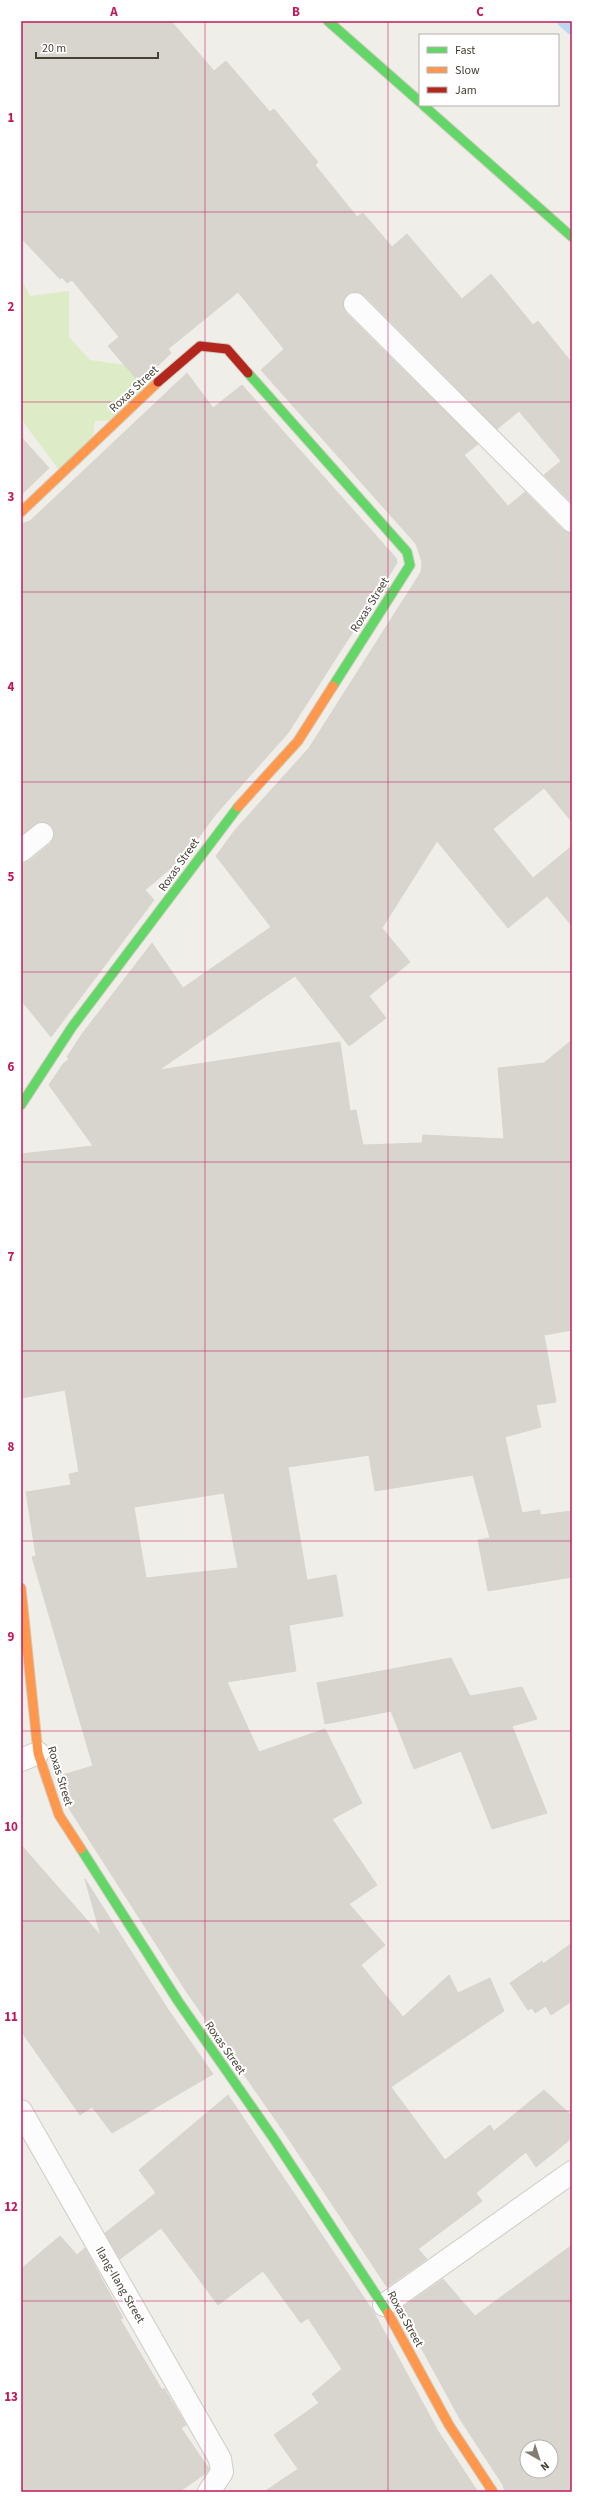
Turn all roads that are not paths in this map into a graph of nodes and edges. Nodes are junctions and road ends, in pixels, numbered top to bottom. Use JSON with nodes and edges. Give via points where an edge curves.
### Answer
{"nodes":[{"id":1,"x":328,"y":21,"type":"edge"},
{"id":2,"x":419,"y":101,"type":"edge"},
{"id":3,"x":424,"y":106,"type":"edge"},
{"id":4,"x":572,"y":237,"type":"edge"},
{"id":5,"x":355,"y":304,"type":"dead end"},
{"id":6,"x":21,"y":512,"type":"edge"},
{"id":7,"x":572,"y":521,"type":"edge"},
{"id":8,"x":42,"y":834,"type":"dead end"},
{"id":9,"x":21,"y":851,"type":"edge"},
{"id":10,"x":21,"y":1105,"type":"edge"},
{"id":11,"x":21,"y":1588,"type":"edge"},
{"id":12,"x":30,"y":1756,"type":"edge"},
{"id":13,"x":21,"y":2111,"type":"edge"},
{"id":14,"x":572,"y":2172,"type":"edge"},
{"id":15,"x":384,"y":2305,"type":"junction"},
{"id":16,"x":209,"y":2492,"type":"edge"},
{"id":17,"x":493,"y":2492,"type":"edge"}],
"edges":[{"from":1,"to":2,"type":"street"},
{"from":3,"to":4,"type":"street"},
{"from":5,"to":7,"type":"street"},
{"from":6,"to":10,"type":"street","name":"Roxas Street","via":[[171,370],[200,346],[227,349],[306,441],[408,552],[410,566],[298,741],[225,822],[165,906],[72,1027]]},
{"from":8,"to":9,"type":"street"},
{"from":11,"to":12,"type":"street","name":"Roxas Street"},
{"from":12,"to":15,"type":"street","name":"Roxas Street","via":[[59,1815],[178,2002],[274,2139]]},
{"from":13,"to":16,"type":"street","name":"Ilang-Ilang Street","via":[[220,2459],[222,2472]]},
{"from":14,"to":15,"type":"street"},
{"from":15,"to":17,"type":"street","name":"Roxas Street","via":[[449,2425]]}]}
